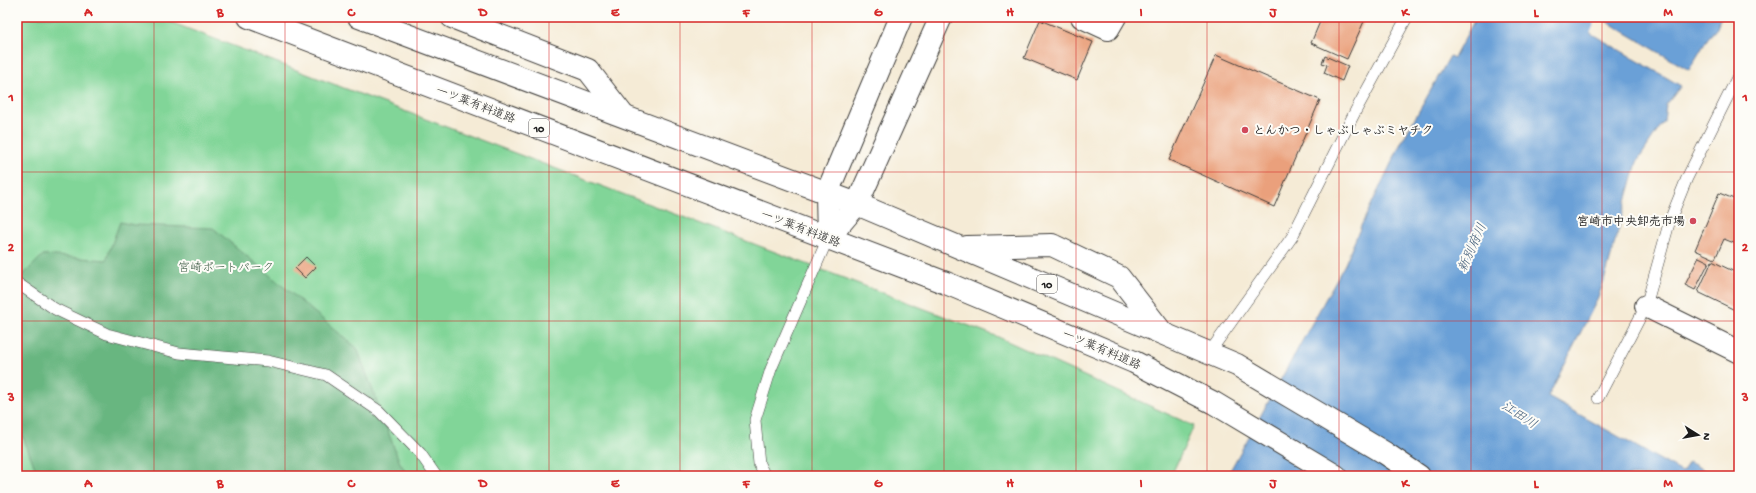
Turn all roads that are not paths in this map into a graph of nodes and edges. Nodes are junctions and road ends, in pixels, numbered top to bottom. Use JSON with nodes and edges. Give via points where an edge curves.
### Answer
{"nodes":[{"id":1,"x":249,"y":17,"type":"edge"},
{"id":2,"x":358,"y":17,"type":"edge"},
{"id":3,"x":452,"y":17,"type":"edge"},
{"id":4,"x":902,"y":17,"type":"edge"},
{"id":5,"x":941,"y":17,"type":"edge"},
{"id":6,"x":1082,"y":17,"type":"edge"},
{"id":7,"x":1115,"y":17,"type":"edge"},
{"id":8,"x":1406,"y":17,"type":"edge"},
{"id":9,"x":1739,"y":74,"type":"edge"},
{"id":10,"x":623,"y":116,"type":"junction"},
{"id":11,"x":827,"y":193,"type":"junction"},
{"id":12,"x":857,"y":204,"type":"junction"},
{"id":13,"x":828,"y":238,"type":"junction"},
{"id":14,"x":958,"y":247,"type":"junction"},
{"id":15,"x":17,"y":283,"type":"edge"},
{"id":16,"x":1646,"y":306,"type":"junction"},
{"id":17,"x":1162,"y":333,"type":"junction"},
{"id":18,"x":1739,"y":352,"type":"edge"},
{"id":19,"x":1209,"y":353,"type":"junction"},
{"id":20,"x":1598,"y":398,"type":"dead end"},
{"id":21,"x":436,"y":476,"type":"edge"},
{"id":22,"x":765,"y":476,"type":"edge"},
{"id":23,"x":1336,"y":476,"type":"edge"},
{"id":24,"x":1419,"y":476,"type":"edge"}],
"edges":[{"from":1,"to":13,"type":"main road","name":"一ツ葉有料道路","number":"10"},
{"from":2,"to":10,"type":"main road","number":"10"},
{"from":3,"to":10,"type":"main road","via":[[588,70]]},
{"from":4,"to":11,"type":"main road"},
{"from":5,"to":12,"type":"main road"},
{"from":6,"to":7,"type":"main road","via":[[1108,29]]},
{"from":8,"to":19,"type":"lane","via":[[1292,237]]},
{"from":9,"to":16,"type":"lane","via":[[1687,178],[1673,213]]},
{"from":10,"to":11,"type":"main road","number":"10"},
{"from":11,"to":12,"type":"main road","number":"10"},
{"from":11,"to":13,"type":"main road"},
{"from":12,"to":13,"type":"main road"},
{"from":12,"to":14,"type":"main road","number":"10"},
{"from":13,"to":22,"type":"lane","via":[[771,369],[755,420],[759,464]]},
{"from":13,"to":23,"type":"main road","name":"一ツ葉有料道路","number":"10","via":[[946,283],[1134,362],[1214,403]]},
{"from":14,"to":17,"type":"main road","number":"10"},
{"from":14,"to":17,"type":"main road","via":[[1052,245],[1119,277]]},
{"from":15,"to":21,"type":"lane","via":[[56,309],[108,334],[178,353],[268,361],[326,375],[379,411],[420,453]]},
{"from":16,"to":18,"type":"main road"},
{"from":16,"to":20,"type":"lane"},
{"from":17,"to":19,"type":"main road","number":"10"},
{"from":19,"to":24,"type":"main road","number":"10","via":[[1237,364]]}]}
